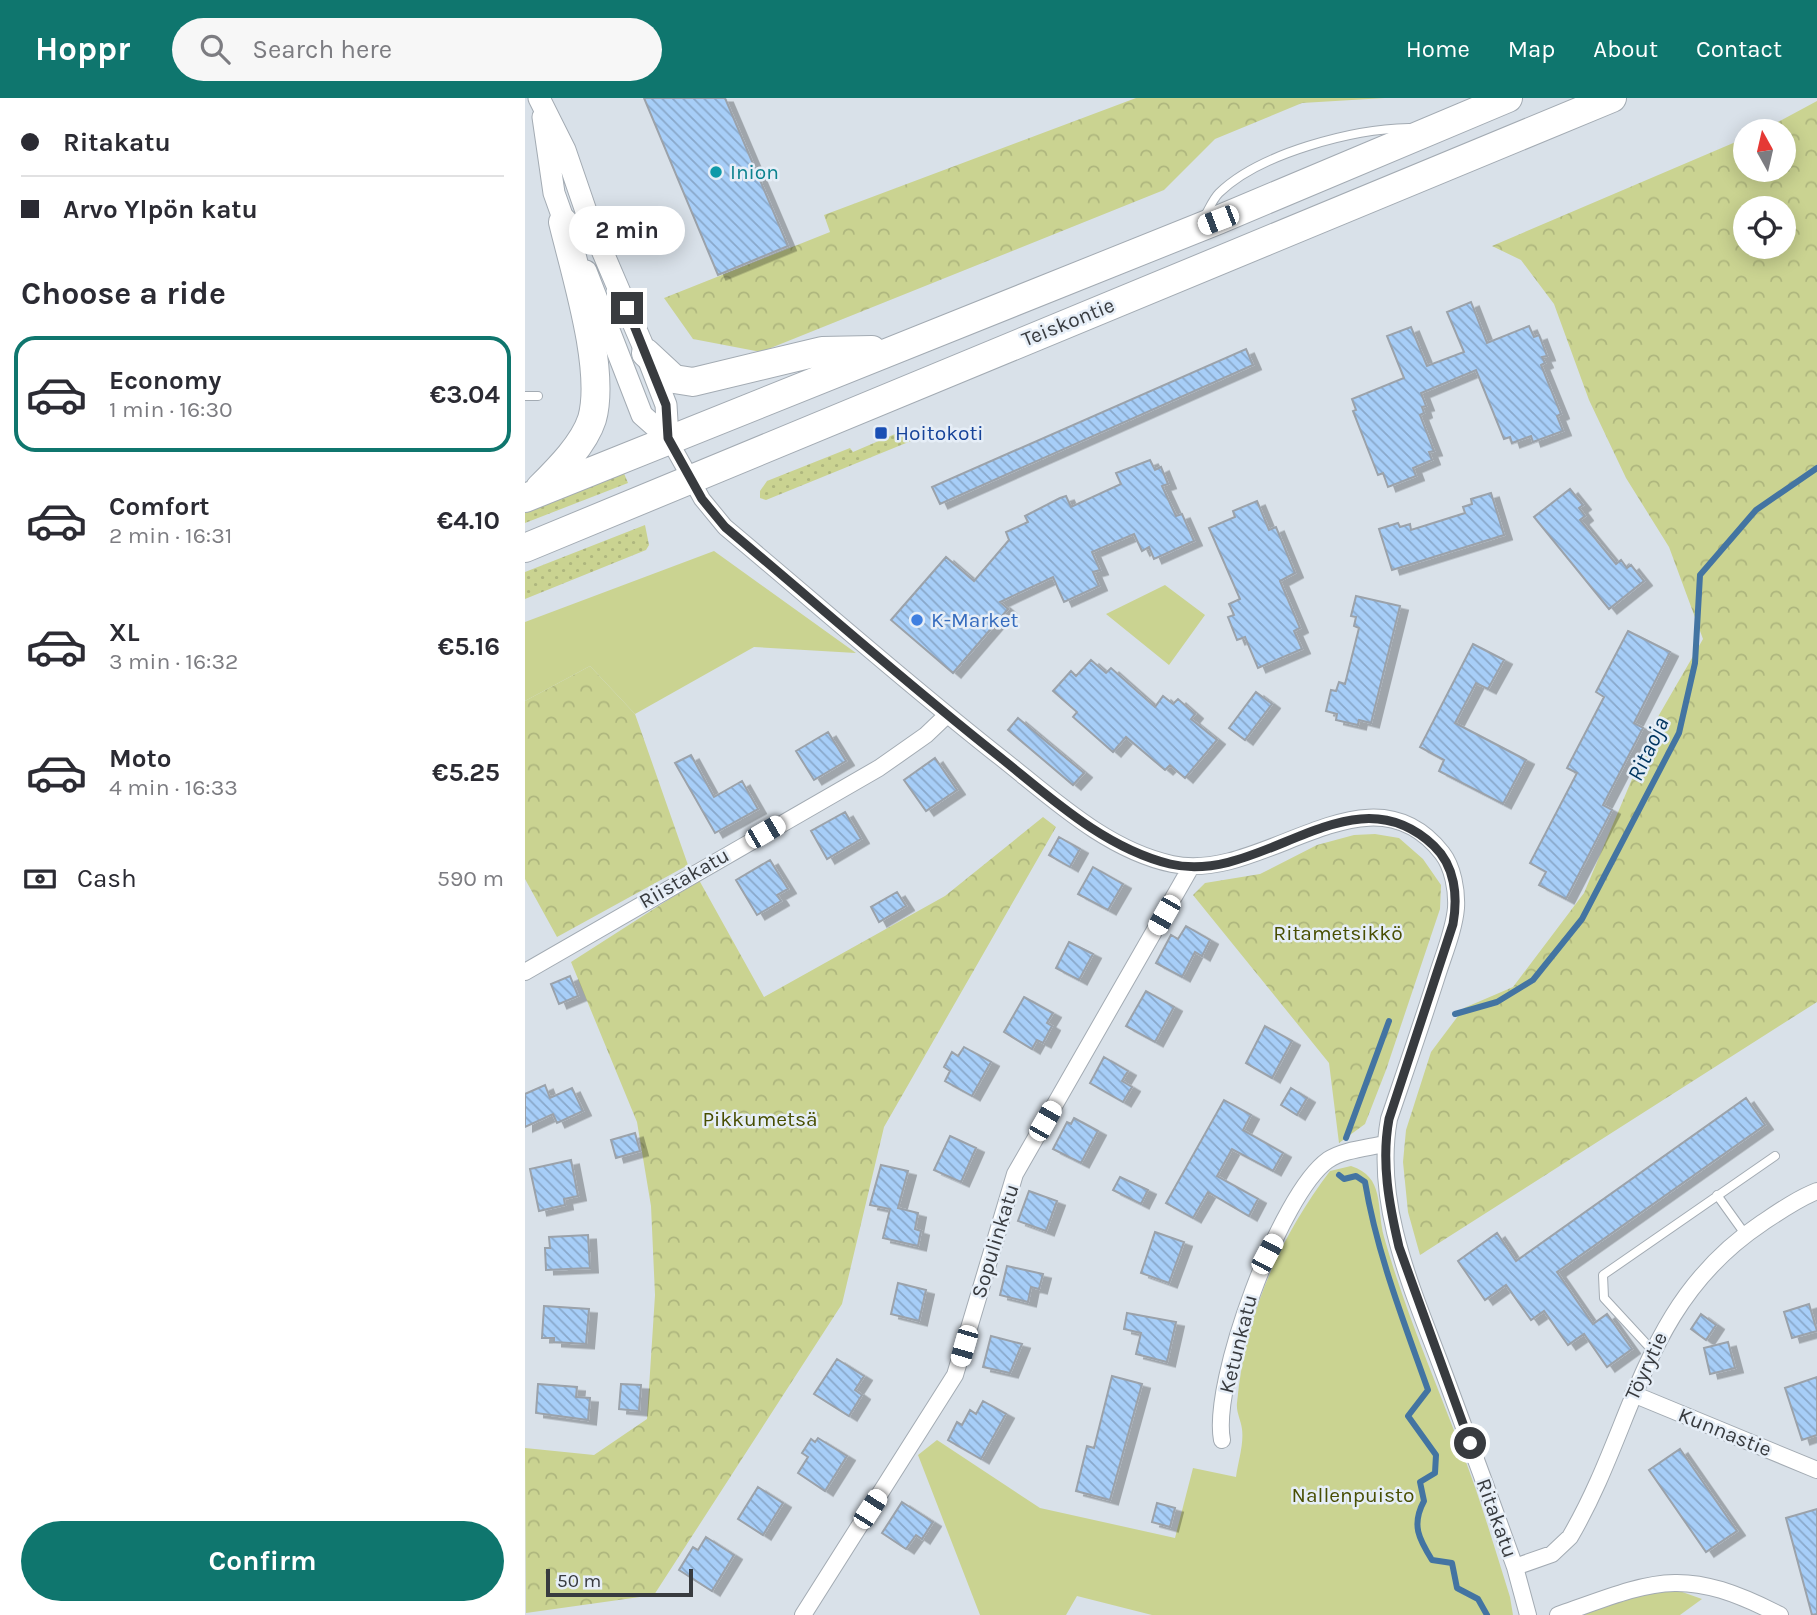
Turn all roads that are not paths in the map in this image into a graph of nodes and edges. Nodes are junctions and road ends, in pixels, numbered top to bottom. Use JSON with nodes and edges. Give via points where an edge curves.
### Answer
{"nodes":[{"id":1,"x":1508,"y":98,"type":"edge"},
{"id":2,"x":1612,"y":98,"type":"edge"},
{"id":3,"x":540,"y":101,"type":"edge"},
{"id":4,"x":563,"y":222,"type":"junction"},
{"id":5,"x":889,"y":350,"type":"junction"},
{"id":6,"x":646,"y":353,"type":"junction"},
{"id":7,"x":525,"y":396,"type":"edge"},
{"id":8,"x":538,"y":396,"type":"dead end"},
{"id":9,"x":668,"y":438,"type":"junction"},
{"id":10,"x":692,"y":479,"type":"junction"},
{"id":11,"x":529,"y":496,"type":"edge"},
{"id":12,"x":525,"y":548,"type":"edge"},
{"id":13,"x":947,"y":715,"type":"junction"},
{"id":14,"x":1191,"y":867,"type":"junction"},
{"id":15,"x":525,"y":972,"type":"edge"},
{"id":16,"x":1384,"y":1144,"type":"junction"},
{"id":17,"x":1775,"y":1156,"type":"dead end"},
{"id":18,"x":1817,"y":1191,"type":"edge"},
{"id":19,"x":1717,"y":1195,"type":"junction"},
{"id":20,"x":1745,"y":1234,"type":"junction"},
{"id":21,"x":1652,"y":1350,"type":"junction"},
{"id":22,"x":1633,"y":1394,"type":"junction"},
{"id":23,"x":1222,"y":1440,"type":"dead end"},
{"id":24,"x":1817,"y":1470,"type":"edge"},
{"id":25,"x":1515,"y":1567,"type":"junction"},
{"id":26,"x":803,"y":1615,"type":"edge"},
{"id":27,"x":1528,"y":1615,"type":"edge"},
{"id":28,"x":1558,"y":1615,"type":"edge"},
{"id":29,"x":1780,"y":1615,"type":"edge"}],
"edges":[{"from":1,"to":5,"type":"highway","name":"Teiskontie","via":[[1198,228]]},
{"from":2,"to":10,"type":"highway","name":"Teiskontie"},
{"from":3,"to":4,"type":"street"},
{"from":3,"to":6,"type":"street","via":[[565,150]]},
{"from":4,"to":9,"type":"street","via":[[642,415]]},
{"from":4,"to":11,"type":"highway","via":[[593,358],[591,419],[576,447]]},
{"from":5,"to":6,"type":"highway","via":[[822,351],[693,383],[674,379]]},
{"from":5,"to":9,"type":"highway","name":"Teiskontie"},
{"from":6,"to":9,"type":"street","via":[[666,405]]},
{"from":7,"to":8,"type":"lane"},
{"from":9,"to":10,"type":"street","name":"Ritakatu"},
{"from":9,"to":11,"type":"highway","name":"Teiskontie"},
{"from":10,"to":12,"type":"highway","name":"Teiskontie"},
{"from":10,"to":13,"type":"street","name":"Ritakatu","via":[[725,527]]},
{"from":13,"to":14,"type":"street","name":"Ritakatu","via":[[1112,841],[1152,859]]},
{"from":13,"to":15,"type":"street","name":"Riistakatu","via":[[879,768]]},
{"from":14,"to":16,"type":"street","name":"Ritakatu","via":[[1249,858],[1350,818],[1396,820],[1419,832],[1443,855],[1455,893],[1453,924]]},
{"from":14,"to":26,"type":"street","name":"Sopulinkatu","via":[[1015,1174],[955,1375]]},
{"from":16,"to":23,"type":"street","name":"Ketunkatu","via":[[1338,1155],[1323,1164],[1272,1244],[1242,1323],[1222,1409]]},
{"from":16,"to":25,"type":"street","name":"Ritakatu","via":[[1392,1216],[1407,1273]]},
{"from":17,"to":19,"type":"lane"},
{"from":18,"to":20,"type":"street","name":"Töyrytie"},
{"from":19,"to":20,"type":"lane"},
{"from":19,"to":21,"type":"lane","via":[[1603,1275],[1604,1298]]},
{"from":20,"to":21,"type":"street","name":"Töyrytie","via":[[1699,1277]]},
{"from":21,"to":22,"type":"street","name":"Töyrytie"},
{"from":22,"to":24,"type":"street","name":"Kunnastie"},
{"from":22,"to":25,"type":"street","name":"Töyrytie","via":[[1570,1537],[1552,1554]]},
{"from":25,"to":27,"type":"street","name":"Ritakatu"},
{"from":28,"to":29,"type":"street","via":[[1665,1581],[1712,1586]]}]}
